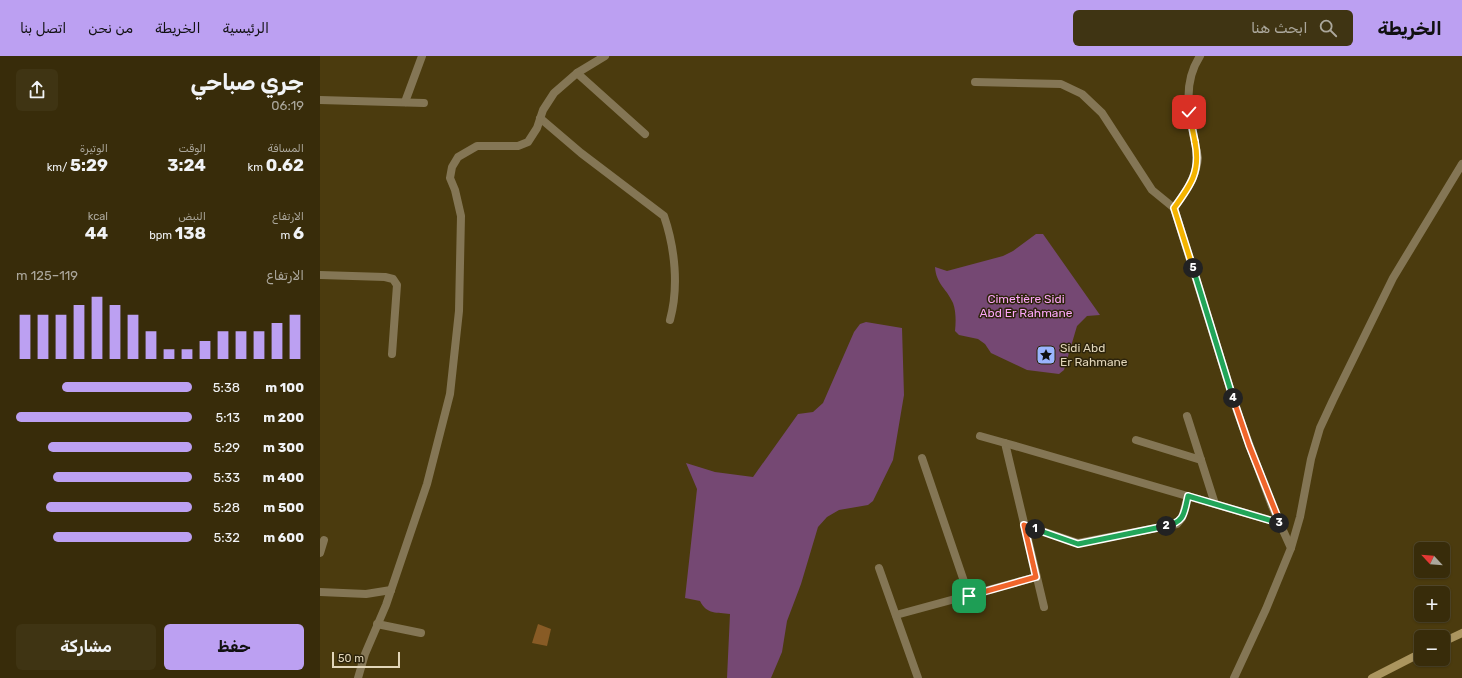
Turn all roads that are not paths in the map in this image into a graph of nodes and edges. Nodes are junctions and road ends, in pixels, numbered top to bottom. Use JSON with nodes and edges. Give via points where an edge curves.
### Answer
{"nodes":[{"id":1,"x":422,"y":56,"type":"edge"},
{"id":2,"x":605,"y":56,"type":"edge"},
{"id":3,"x":1200,"y":56,"type":"edge"},
{"id":4,"x":577,"y":73,"type":"junction"},
{"id":5,"x":974,"y":82,"type":"dead end"},
{"id":6,"x":320,"y":100,"type":"edge"},
{"id":7,"x":404,"y":102,"type":"junction"},
{"id":8,"x":424,"y":103,"type":"dead end"},
{"id":9,"x":540,"y":118,"type":"junction"},
{"id":10,"x":645,"y":134,"type":"dead end"},
{"id":11,"x":1462,"y":164,"type":"edge"},
{"id":12,"x":1174,"y":208,"type":"junction"},
{"id":13,"x":320,"y":275,"type":"edge"},
{"id":14,"x":670,"y":320,"type":"dead end"},
{"id":15,"x":392,"y":354,"type":"dead end"},
{"id":16,"x":1187,"y":416,"type":"dead end"},
{"id":17,"x":980,"y":436,"type":"dead end"},
{"id":18,"x":1136,"y":440,"type":"dead end"},
{"id":19,"x":1005,"y":443,"type":"junction"},
{"id":20,"x":922,"y":458,"type":"dead end"},
{"id":21,"x":1201,"y":460,"type":"junction"},
{"id":22,"x":1188,"y":496,"type":"junction"},
{"id":23,"x":1215,"y":504,"type":"junction"},
{"id":24,"x":1280,"y":523,"type":"junction"},
{"id":25,"x":1024,"y":525,"type":"junction"},
{"id":26,"x":324,"y":540,"type":"dead end"},
{"id":27,"x":1291,"y":548,"type":"junction"},
{"id":28,"x":320,"y":553,"type":"edge"},
{"id":29,"x":879,"y":568,"type":"dead end"},
{"id":30,"x":1036,"y":577,"type":"junction"},
{"id":31,"x":391,"y":590,"type":"junction"},
{"id":32,"x":320,"y":592,"type":"edge"},
{"id":33,"x":969,"y":596,"type":"junction"},
{"id":34,"x":1044,"y":608,"type":"dead end"},
{"id":35,"x":896,"y":615,"type":"junction"},
{"id":36,"x":377,"y":624,"type":"junction"},
{"id":37,"x":421,"y":633,"type":"dead end"},
{"id":38,"x":1462,"y":633,"type":"edge"},
{"id":39,"x":1450,"y":639,"type":"edge"},
{"id":40,"x":1414,"y":657,"type":"edge"},
{"id":41,"x":358,"y":678,"type":"edge"},
{"id":42,"x":918,"y":678,"type":"edge"},
{"id":43,"x":1234,"y":678,"type":"edge"},
{"id":44,"x":1372,"y":678,"type":"edge"}],
"edges":[{"from":1,"to":7,"type":"street"},
{"from":2,"to":4,"type":"street"},
{"from":3,"to":12,"type":"street","via":[[1189,78],[1188,89],[1197,166],[1186,191]]},
{"from":4,"to":9,"type":"street","via":[[554,93]]},
{"from":4,"to":10,"type":"street"},
{"from":5,"to":12,"type":"street","via":[[1061,84],[1082,94],[1102,113],[1152,190]]},
{"from":6,"to":7,"type":"street"},
{"from":7,"to":8,"type":"street"},
{"from":9,"to":14,"type":"street","via":[[581,153],[664,216],[670,233],[674,269],[675,293]]},
{"from":9,"to":31,"type":"street","via":[[532,138],[524,145],[477,146],[458,157],[452,167],[450,178],[461,216],[459,312],[450,394],[428,478]]},
{"from":11,"to":27,"type":"street","via":[[1393,278],[1320,428]]},
{"from":12,"to":24,"type":"street","via":[[1237,411]]},
{"from":13,"to":15,"type":"street","via":[[393,279],[397,285]]},
{"from":16,"to":21,"type":"street"},
{"from":17,"to":19,"type":"street"},
{"from":18,"to":21,"type":"street"},
{"from":19,"to":22,"type":"street"},
{"from":19,"to":25,"type":"street"},
{"from":20,"to":33,"type":"street"},
{"from":21,"to":23,"type":"street"},
{"from":22,"to":23,"type":"street"},
{"from":22,"to":25,"type":"street","via":[[1182,518],[1177,524],[1078,544]]},
{"from":23,"to":24,"type":"street"},
{"from":24,"to":27,"type":"street"},
{"from":25,"to":30,"type":"street"},
{"from":26,"to":28,"type":"street"},
{"from":27,"to":43,"type":"street"},
{"from":29,"to":35,"type":"street"},
{"from":30,"to":33,"type":"street"},
{"from":30,"to":34,"type":"street"},
{"from":31,"to":32,"type":"street","via":[[366,594]]},
{"from":31,"to":36,"type":"street"},
{"from":33,"to":35,"type":"street"},
{"from":35,"to":42,"type":"street"},
{"from":36,"to":37,"type":"street"},
{"from":36,"to":41,"type":"street"},
{"from":38,"to":39,"type":"street"},
{"from":40,"to":44,"type":"street"}]}
